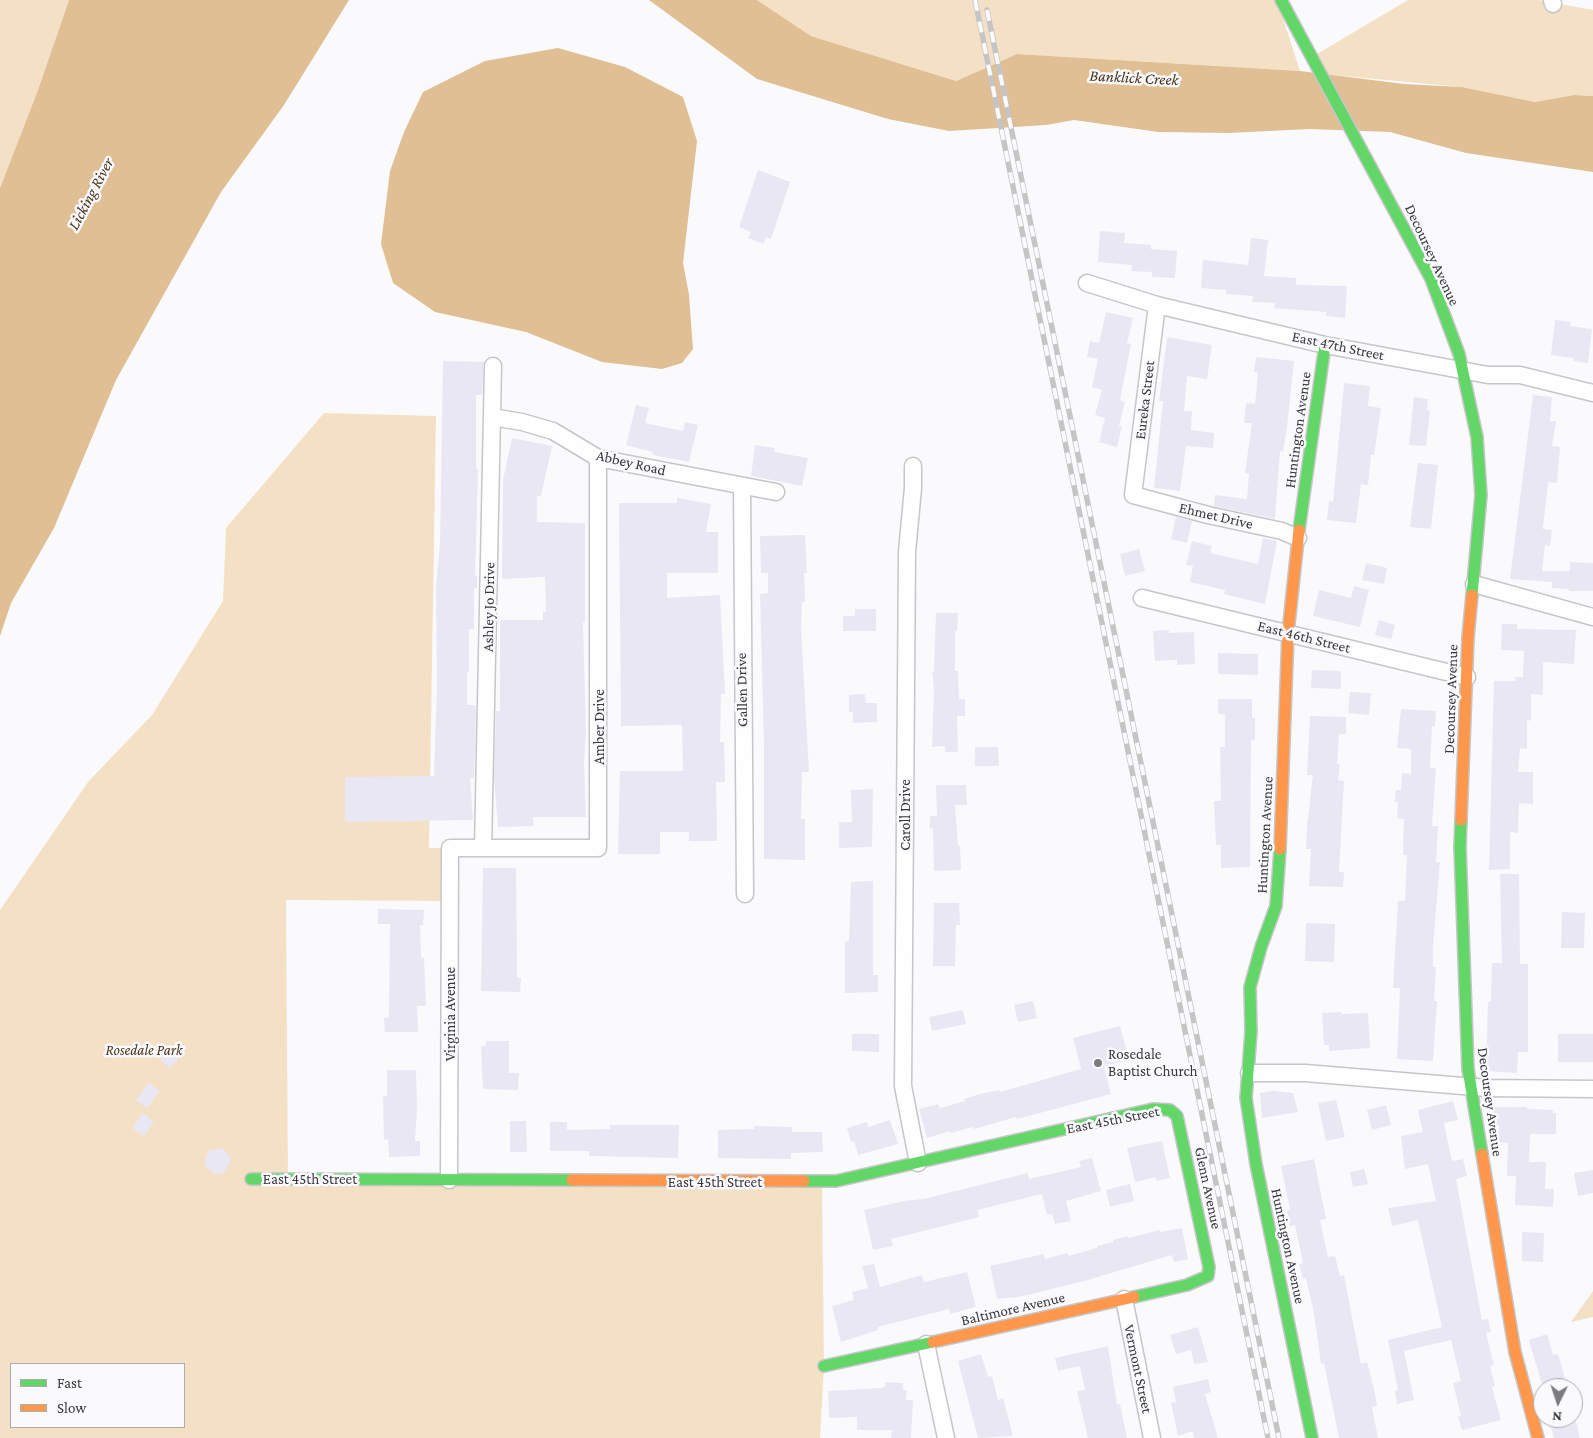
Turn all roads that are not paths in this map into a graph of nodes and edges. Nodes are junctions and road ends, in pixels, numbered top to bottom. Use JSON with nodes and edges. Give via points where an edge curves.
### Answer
{"nodes":[{"id":1,"x":1281,"y":0,"type":"edge"},
{"id":2,"x":1087,"y":283,"type":"dead end"},
{"id":3,"x":1157,"y":305,"type":"junction"},
{"id":4,"x":1326,"y":345,"type":"junction"},
{"id":5,"x":493,"y":366,"type":"dead end"},
{"id":6,"x":1462,"y":369,"type":"junction"},
{"id":7,"x":1593,"y":393,"type":"edge"},
{"id":8,"x":492,"y":418,"type":"junction"},
{"id":9,"x":598,"y":458,"type":"junction"},
{"id":10,"x":912,"y":466,"type":"dead end"},
{"id":11,"x":742,"y":486,"type":"junction"},
{"id":12,"x":776,"y":492,"type":"dead end"},
{"id":13,"x":1133,"y":495,"type":"joint"},
{"id":14,"x":1298,"y":538,"type":"junction"},
{"id":15,"x":1474,"y":584,"type":"junction"},
{"id":16,"x":1142,"y":598,"type":"dead end"},
{"id":17,"x":1593,"y":617,"type":"edge"},
{"id":18,"x":1288,"y":633,"type":"junction"},
{"id":19,"x":1467,"y":677,"type":"junction"},
{"id":20,"x":450,"y":848,"type":"joint"},
{"id":21,"x":483,"y":848,"type":"junction"},
{"id":22,"x":745,"y":894,"type":"dead end"},
{"id":23,"x":1248,"y":1073,"type":"junction"},
{"id":24,"x":1472,"y":1088,"type":"junction"},
{"id":25,"x":1593,"y":1090,"type":"edge"},
{"id":26,"x":1170,"y":1110,"type":"joint"},
{"id":27,"x":918,"y":1163,"type":"junction"},
{"id":28,"x":251,"y":1178,"type":"dead end"},
{"id":29,"x":449,"y":1180,"type":"junction"},
{"id":30,"x":1208,"y":1276,"type":"joint"},
{"id":31,"x":1124,"y":1299,"type":"junction"},
{"id":32,"x":926,"y":1344,"type":"junction"},
{"id":33,"x":824,"y":1366,"type":"dead end"},
{"id":34,"x":946,"y":1438,"type":"edge"},
{"id":35,"x":1152,"y":1438,"type":"edge"},
{"id":36,"x":1312,"y":1438,"type":"edge"},
{"id":37,"x":1538,"y":1438,"type":"edge"}],
"edges":[{"from":1,"to":6,"type":"street","name":"Decoursey Avenue","via":[[1430,279]]},
{"from":2,"to":3,"type":"street","name":"East 47th Street"},
{"from":3,"to":4,"type":"street","name":"East 47th Street"},
{"from":3,"to":13,"type":"street","name":"Eureka Street"},
{"from":4,"to":6,"type":"street","name":"East 47th Street"},
{"from":4,"to":14,"type":"street","name":"Huntington Avenue"},
{"from":5,"to":8,"type":"street","name":"Ashley Jo Drive"},
{"from":6,"to":7,"type":"street","name":"East 47th Street","via":[[1488,375],[1520,375]]},
{"from":6,"to":15,"type":"street","name":"Decoursey Avenue","via":[[1471,402],[1480,466],[1480,523]]},
{"from":8,"to":9,"type":"street","name":"Abbey Road","via":[[553,431]]},
{"from":8,"to":21,"type":"street","name":"Ashley Jo Drive"},
{"from":9,"to":11,"type":"street","name":"Abbey Road"},
{"from":9,"to":21,"type":"street","name":"Amber Drive","via":[[598,848]]},
{"from":10,"to":27,"type":"street","name":"Caroll Drive","via":[[907,552],[902,1086]]},
{"from":11,"to":12,"type":"street","name":"Abbey Road"},
{"from":11,"to":22,"type":"street","name":"Gallen Drive"},
{"from":13,"to":14,"type":"street","name":"Ehmet Drive","via":[[1282,531]]},
{"from":14,"to":18,"type":"street","name":"Huntington Avenue"},
{"from":15,"to":17,"type":"street"},
{"from":15,"to":19,"type":"street","name":"Decoursey Avenue"},
{"from":16,"to":18,"type":"street","name":"East 46th Street"},
{"from":18,"to":19,"type":"street","name":"East 46th Street"},
{"from":18,"to":23,"type":"street","name":"Huntington Avenue","via":[[1279,885],[1276,906],[1250,987]]},
{"from":19,"to":24,"type":"street","name":"Decoursey Avenue","via":[[1460,847],[1468,1069]]},
{"from":20,"to":21,"type":"street","name":"Amber Drive"},
{"from":20,"to":29,"type":"street","name":"Virginia Avenue"},
{"from":23,"to":24,"type":"street","via":[[1305,1073]]},
{"from":23,"to":36,"type":"street","name":"Huntington Avenue","via":[[1246,1098],[1255,1158]]},
{"from":24,"to":25,"type":"street"},
{"from":24,"to":37,"type":"street","name":"Decoursey Avenue","via":[[1509,1320]]},
{"from":26,"to":27,"type":"street","name":"East 45th Street","via":[[1153,1109]]},
{"from":26,"to":30,"type":"street","name":"Glenn Avenue","via":[[1177,1116],[1209,1267]]},
{"from":27,"to":29,"type":"street","name":"East 45th Street","via":[[836,1181]]},
{"from":28,"to":29,"type":"street","name":"East 45th Street"},
{"from":30,"to":31,"type":"street","name":"Baltimore Avenue","via":[[1187,1285]]},
{"from":31,"to":32,"type":"street","name":"Baltimore Avenue"},
{"from":31,"to":35,"type":"street","name":"Vermont Street"},
{"from":32,"to":33,"type":"street","name":"Baltimore Avenue"},
{"from":32,"to":34,"type":"street"}]}
